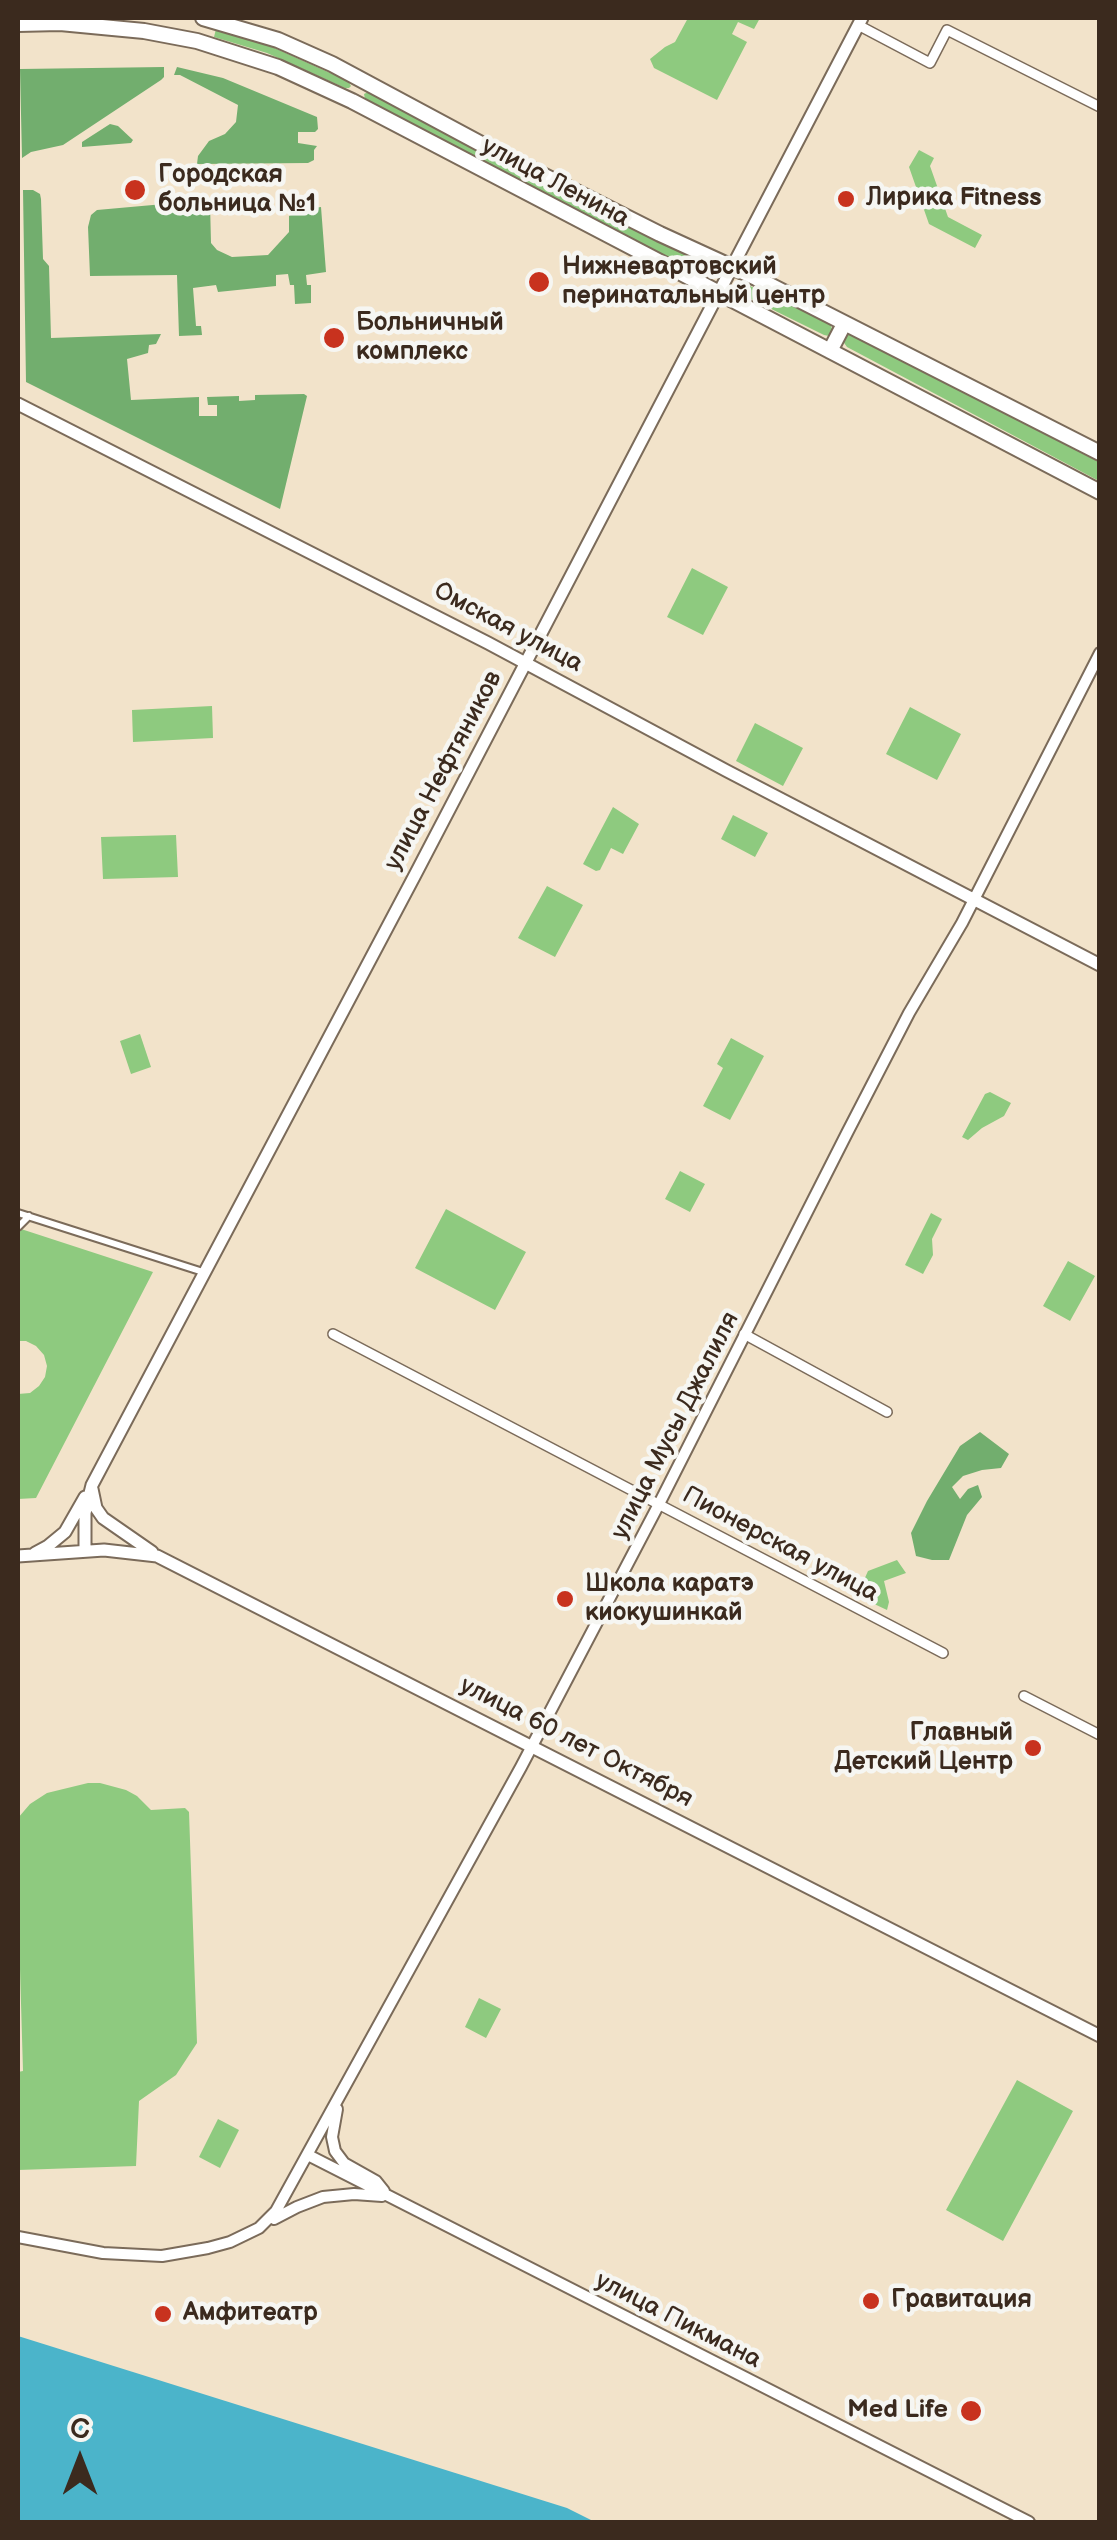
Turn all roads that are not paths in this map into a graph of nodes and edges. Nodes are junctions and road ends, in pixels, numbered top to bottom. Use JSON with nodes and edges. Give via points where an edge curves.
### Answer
{"nodes":[{"id":1,"x":211,"y":18,"type":"edge"},
{"id":2,"x":860,"y":21,"type":"edge"},
{"id":3,"x":18,"y":24,"type":"edge"},
{"id":4,"x":362,"y":80,"type":"junction"},
{"id":5,"x":352,"y":101,"type":"junction"},
{"id":6,"x":1100,"y":108,"type":"edge"},
{"id":7,"x":732,"y":267,"type":"junction"},
{"id":8,"x":718,"y":293,"type":"junction"},
{"id":9,"x":844,"y":324,"type":"junction"},
{"id":10,"x":830,"y":351,"type":"junction"},
{"id":11,"x":18,"y":404,"type":"edge"},
{"id":12,"x":1100,"y":453,"type":"edge"},
{"id":13,"x":1100,"y":492,"type":"edge"},
{"id":14,"x":1100,"y":653,"type":"edge"},
{"id":15,"x":526,"y":662,"type":"junction"},
{"id":16,"x":974,"y":899,"type":"junction"},
{"id":17,"x":1100,"y":965,"type":"edge"},
{"id":18,"x":18,"y":1212,"type":"edge"},
{"id":19,"x":29,"y":1216,"type":"junction"},
{"id":20,"x":18,"y":1227,"type":"edge"},
{"id":21,"x":204,"y":1273,"type":"junction"},
{"id":22,"x":333,"y":1334,"type":"dead end"},
{"id":23,"x":744,"y":1334,"type":"junction"},
{"id":24,"x":886,"y":1412,"type":"dead end"},
{"id":25,"x":92,"y":1485,"type":"junction"},
{"id":26,"x":660,"y":1504,"type":"junction"},
{"id":27,"x":86,"y":1551,"type":"junction"},
{"id":28,"x":23,"y":1556,"type":"edge"},
{"id":29,"x":157,"y":1556,"type":"junction"},
{"id":30,"x":943,"y":1653,"type":"dead end"},
{"id":31,"x":1024,"y":1696,"type":"dead end"},
{"id":32,"x":1100,"y":1735,"type":"edge"},
{"id":33,"x":532,"y":1746,"type":"junction"},
{"id":34,"x":1100,"y":2036,"type":"edge"},
{"id":35,"x":344,"y":2086,"type":"junction"},
{"id":36,"x":308,"y":2155,"type":"junction"},
{"id":37,"x":388,"y":2196,"type":"junction"},
{"id":38,"x":258,"y":2228,"type":"junction"},
{"id":39,"x":18,"y":2236,"type":"edge"},
{"id":40,"x":1029,"y":2522,"type":"edge"}],
"edges":[{"from":1,"to":4,"type":"main road","name":"улица Ленина","via":[[278,40]]},
{"from":2,"to":6,"type":"street","via":[[930,63],[947,30]]},
{"from":2,"to":7,"type":"main road","name":"улица Нефтяников"},
{"from":3,"to":5,"type":"main road","name":"улица Ленина","via":[[116,27],[190,40],[278,66]]},
{"from":4,"to":5,"type":"main road"},
{"from":4,"to":7,"type":"main road","name":"улица Ленина"},
{"from":5,"to":8,"type":"main road","name":"улица Ленина"},
{"from":7,"to":8,"type":"main road","name":"улица Нефтяников"},
{"from":7,"to":9,"type":"main road","name":"улица Ленина"},
{"from":8,"to":10,"type":"main road","name":"улица Ленина"},
{"from":8,"to":15,"type":"main road","name":"улица Нефтяников"},
{"from":9,"to":10,"type":"main road"},
{"from":9,"to":12,"type":"main road","name":"улица Ленина"},
{"from":10,"to":13,"type":"main road","name":"улица Ленина"},
{"from":11,"to":15,"type":"main road","name":"Омская улица"},
{"from":14,"to":16,"type":"street","name":"улица Мусы Джалиля"},
{"from":15,"to":16,"type":"main road","name":"Омская улица"},
{"from":15,"to":21,"type":"main road","name":"улица Нефтяников"},
{"from":16,"to":17,"type":"main road","name":"Омская улица"},
{"from":16,"to":23,"type":"street","name":"улица Мусы Джалиля"},
{"from":18,"to":19,"type":"street"},
{"from":19,"to":20,"type":"street"},
{"from":19,"to":21,"type":"street"},
{"from":21,"to":25,"type":"main road","name":"улица Нефтяников"},
{"from":22,"to":26,"type":"street","name":"Пионерская улица"},
{"from":23,"to":24,"type":"street"},
{"from":23,"to":26,"type":"street","name":"улица Мусы Джалиля"},
{"from":25,"to":27,"type":"main road","name":"улица Нефтяников"},
{"from":25,"to":28,"type":"main road","via":[[65,1532]]},
{"from":25,"to":29,"type":"main road","via":[[103,1518]]},
{"from":26,"to":30,"type":"street","name":"Пионерская улица"},
{"from":26,"to":33,"type":"street","name":"улица Мусы Джалиля"},
{"from":27,"to":28,"type":"main road","name":"улица 60 лет Октября"},
{"from":27,"to":29,"type":"main road","name":"улица 60 лет Октября"},
{"from":29,"to":33,"type":"main road","name":"улица 60 лет Октября"},
{"from":31,"to":32,"type":"street"},
{"from":33,"to":34,"type":"main road","name":"улица 60 лет Октября"},
{"from":33,"to":35,"type":"street","name":"улица Мусы Джалиля"},
{"from":35,"to":36,"type":"street","name":"улица Мусы Джалиля"},
{"from":35,"to":37,"type":"street","via":[[333,2122],[334,2151]]},
{"from":36,"to":37,"type":"street","name":"улица Пикмана"},
{"from":36,"to":38,"type":"street","name":"улица Мусы Джалиля","via":[[276,2211]]},
{"from":37,"to":38,"type":"street","via":[[322,2198]]},
{"from":37,"to":40,"type":"street","name":"улица Пикмана"},
{"from":38,"to":39,"type":"street","via":[[230,2242],[162,2256],[103,2253]]}]}
